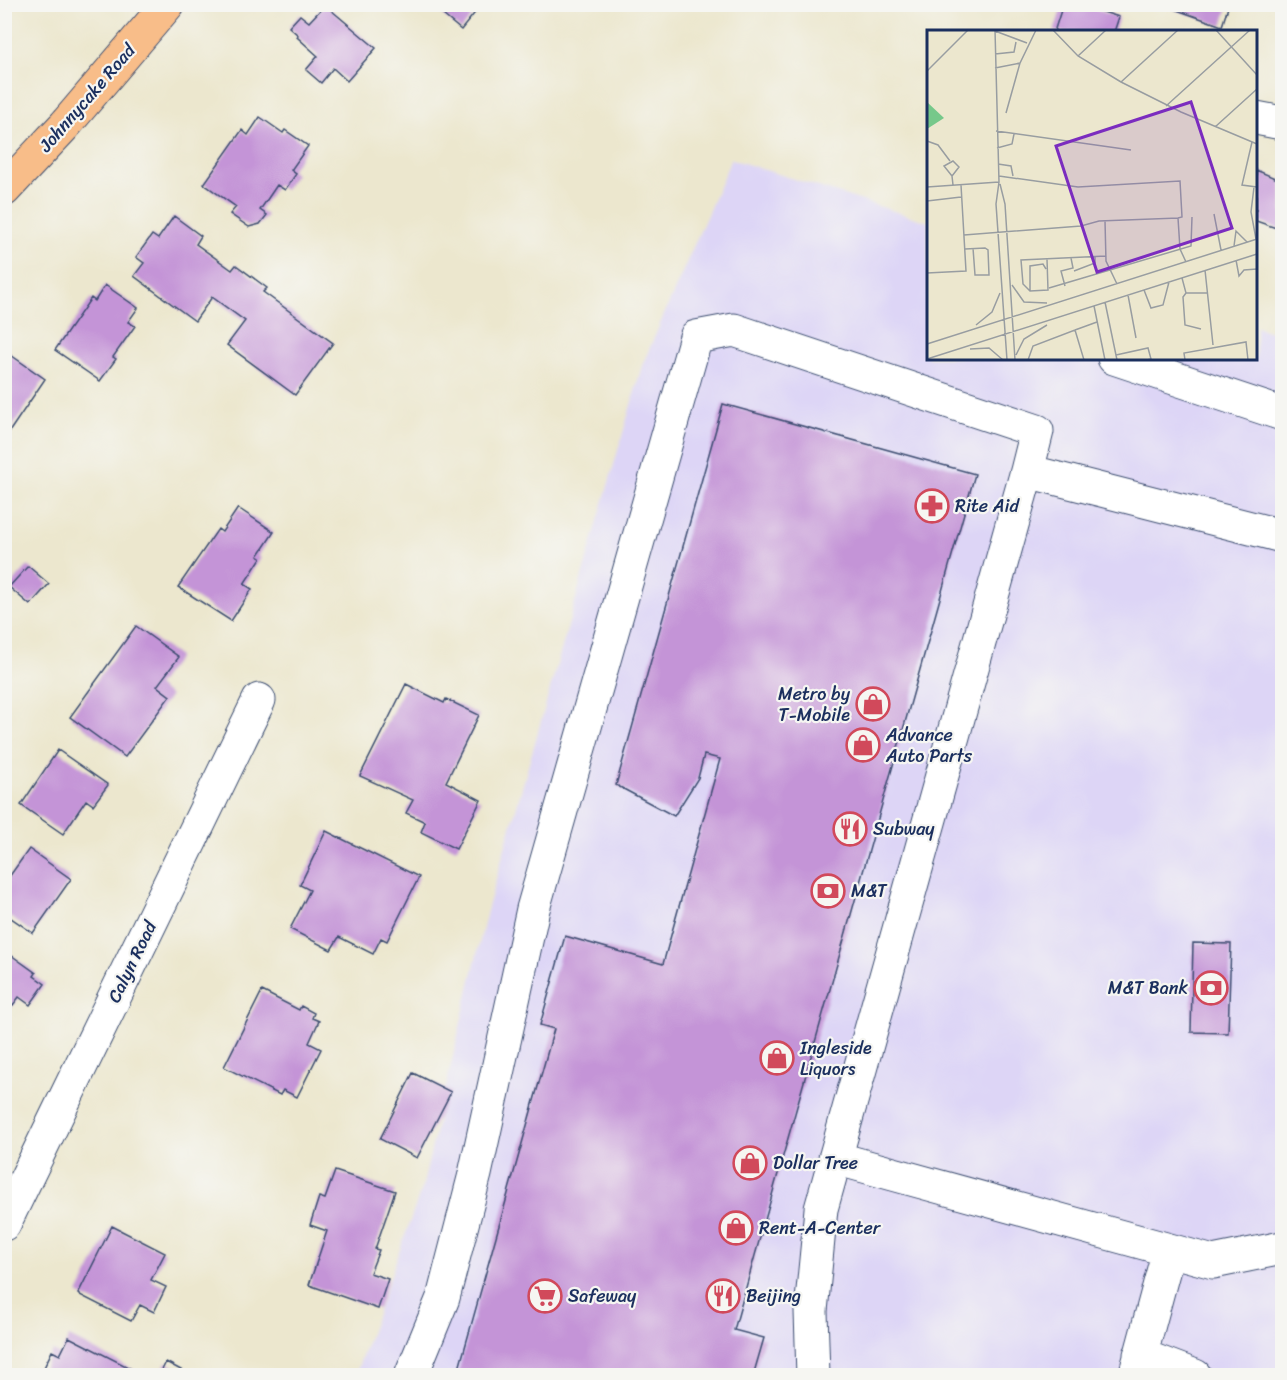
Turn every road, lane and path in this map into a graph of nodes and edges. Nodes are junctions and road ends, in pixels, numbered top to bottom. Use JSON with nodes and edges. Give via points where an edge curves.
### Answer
{"nodes":[{"id":1,"x":168,"y":4,"type":"edge"},
{"id":2,"x":1257,"y":118,"type":"edge"},
{"id":3,"x":1282,"y":123,"type":"edge"},
{"id":4,"x":4,"y":190,"type":"edge"},
{"id":5,"x":1120,"y":360,"type":"edge"},
{"id":6,"x":1282,"y":414,"type":"edge"},
{"id":7,"x":1027,"y":471,"type":"junction"},
{"id":8,"x":1282,"y":536,"type":"edge"},
{"id":9,"x":259,"y":700,"type":"dead end"},
{"id":10,"x":836,"y":1158,"type":"junction"},
{"id":11,"x":4,"y":1224,"type":"edge"},
{"id":12,"x":1282,"y":1248,"type":"edge"},
{"id":13,"x":1169,"y":1250,"type":"junction"},
{"id":14,"x":1137,"y":1365,"type":"edge"},
{"id":15,"x":411,"y":1376,"type":"edge"},
{"id":16,"x":813,"y":1376,"type":"edge"},
{"id":17,"x":1195,"y":1376,"type":"edge"}],
"edges":[{"from":1,"to":4,"type":"main road","name":"Johnnycake Road"},
{"from":2,"to":3,"type":"street"},
{"from":5,"to":6,"type":"street"},
{"from":7,"to":8,"type":"street"},
{"from":7,"to":10,"type":"street"},
{"from":7,"to":15,"type":"street","via":[[1037,430],[734,330],[696,337],[533,909],[475,1174],[443,1298]]},
{"from":9,"to":11,"type":"street","name":"Calyn Road"},
{"from":10,"to":13,"type":"street"},
{"from":10,"to":16,"type":"street","via":[[821,1209],[815,1264],[811,1311]]},
{"from":12,"to":13,"type":"street","via":[[1213,1262]]},
{"from":13,"to":14,"type":"street"},
{"from":14,"to":17,"type":"street"}]}
